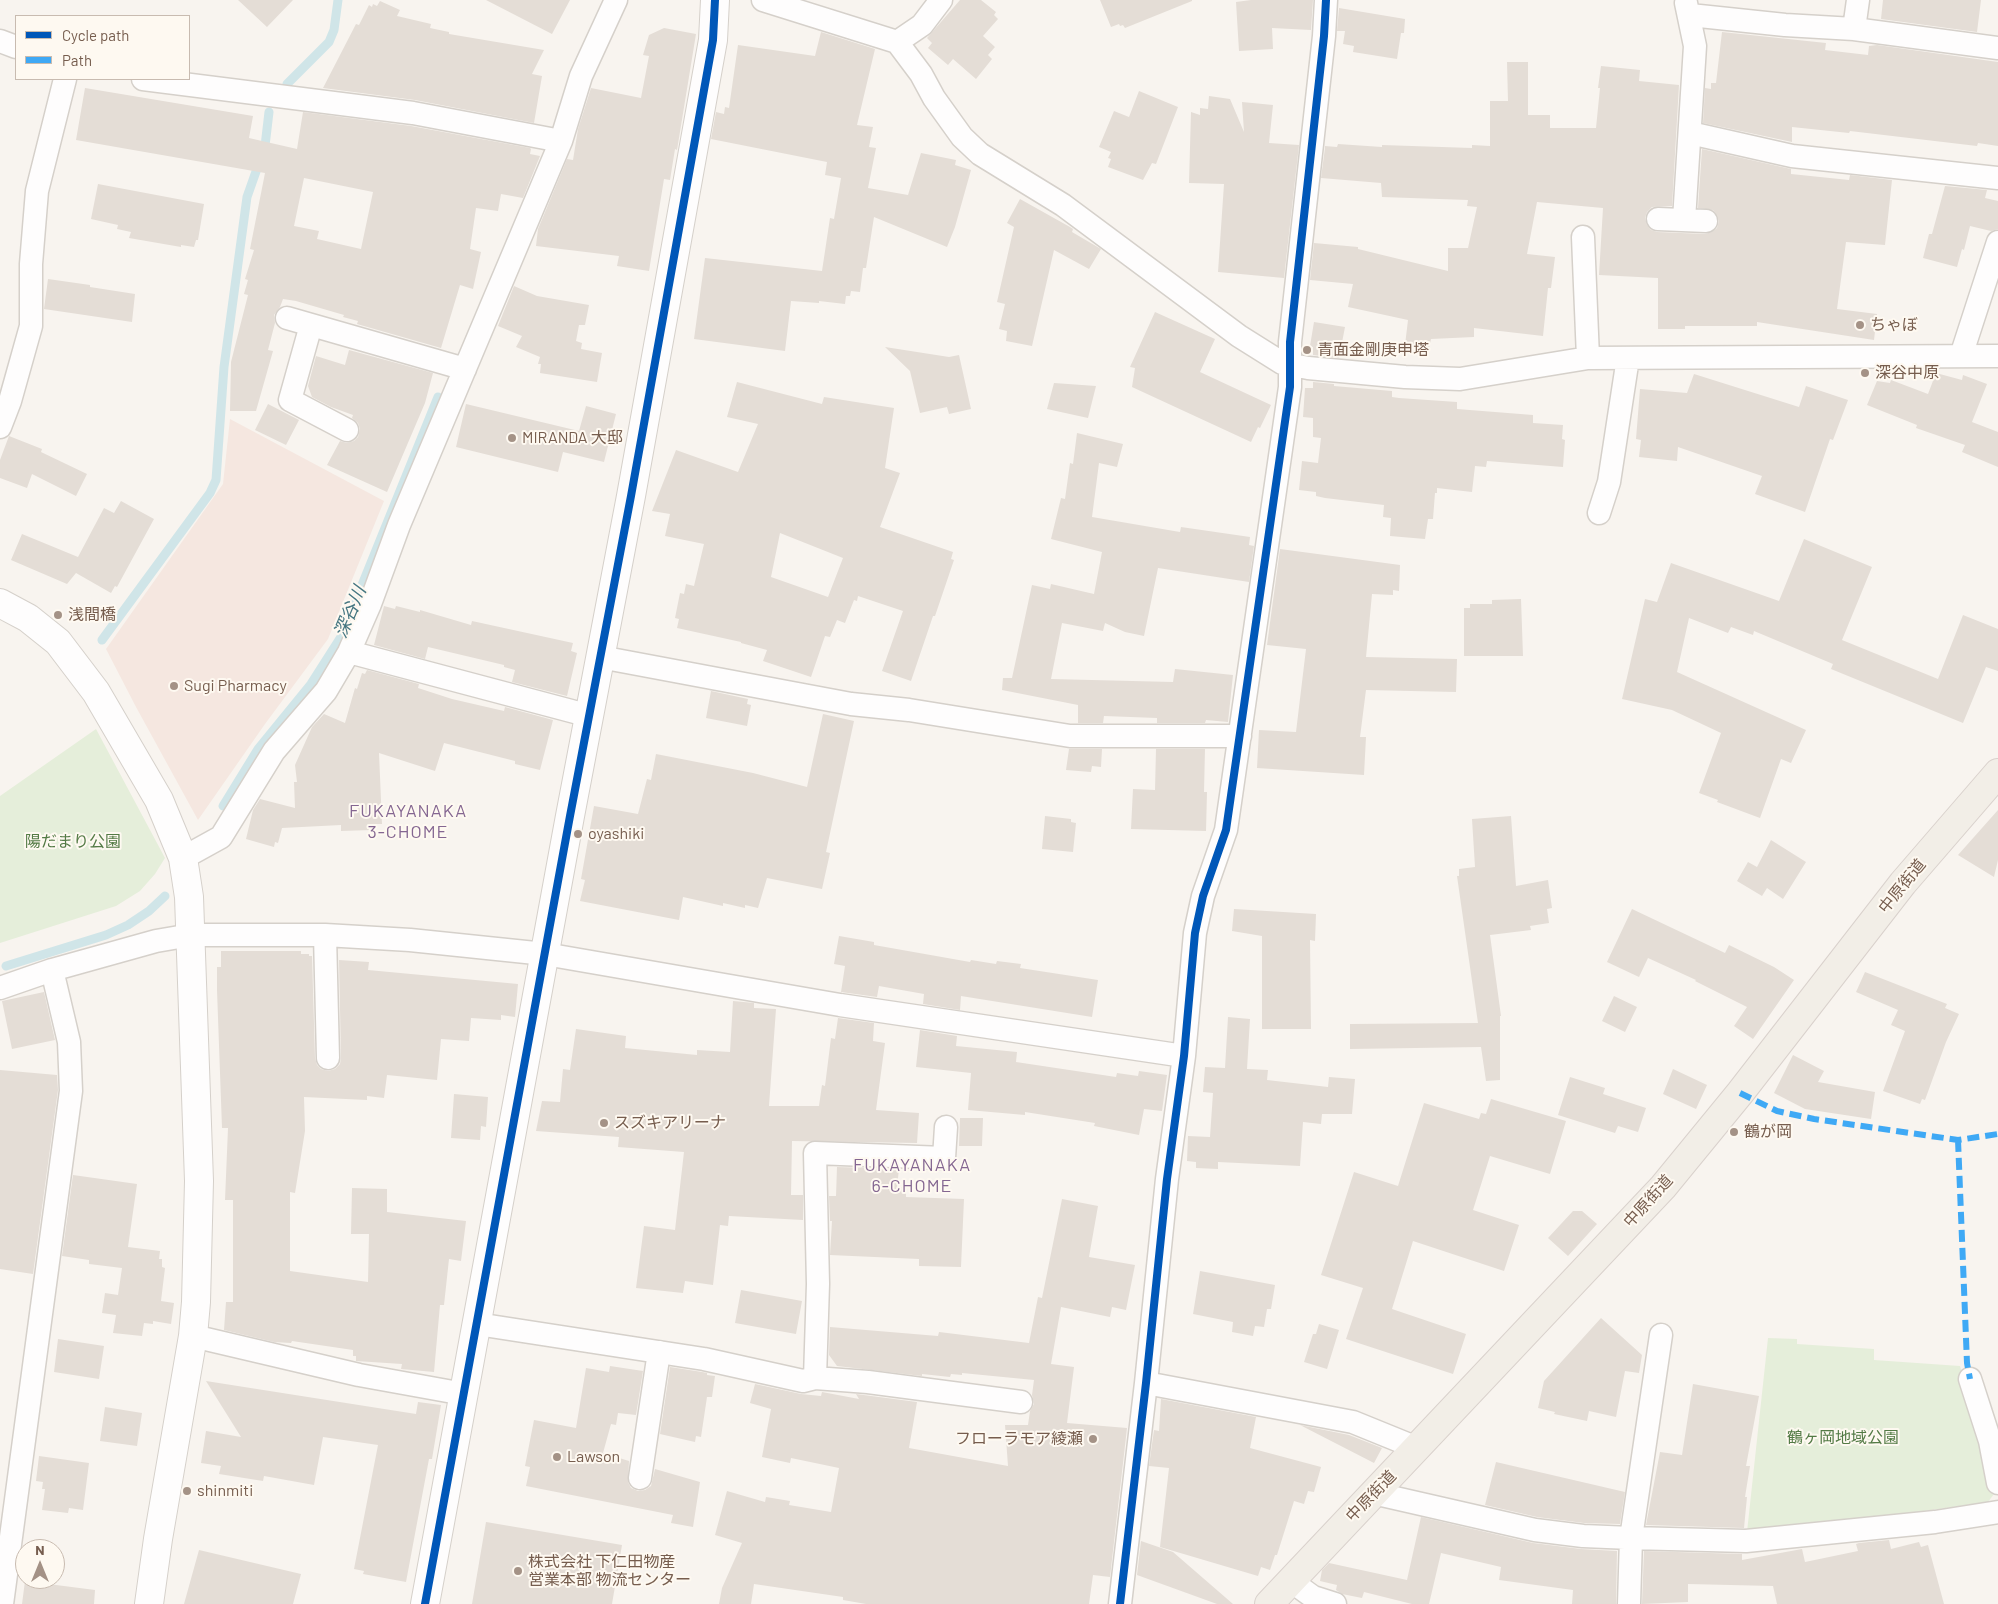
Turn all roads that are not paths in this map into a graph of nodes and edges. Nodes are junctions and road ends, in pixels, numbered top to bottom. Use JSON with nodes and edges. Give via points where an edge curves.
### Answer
{"nodes":[{"id":1,"x":616,"y":0,"type":"edge"},
{"id":2,"x":715,"y":0,"type":"edge"},
{"id":3,"x":763,"y":0,"type":"edge"},
{"id":4,"x":941,"y":0,"type":"edge"},
{"id":5,"x":1326,"y":0,"type":"edge"},
{"id":6,"x":1858,"y":0,"type":"edge"},
{"id":7,"x":1687,"y":7,"type":"edge"},
{"id":8,"x":1854,"y":29,"type":"junction"},
{"id":9,"x":0,"y":41,"type":"edge"},
{"id":10,"x":897,"y":42,"type":"junction"},
{"id":11,"x":15,"y":47,"type":"edge"},
{"id":12,"x":1998,"y":48,"type":"edge"},
{"id":13,"x":65,"y":80,"type":"edge"},
{"id":14,"x":151,"y":80,"type":"edge"},
{"id":15,"x":1690,"y":133,"type":"junction"},
{"id":16,"x":561,"y":141,"type":"junction"},
{"id":17,"x":1998,"y":178,"type":"edge"},
{"id":18,"x":1658,"y":220,"type":"dead end"},
{"id":19,"x":1684,"y":220,"type":"junction"},
{"id":20,"x":1706,"y":221,"type":"dead end"},
{"id":21,"x":1583,"y":237,"type":"dead end"},
{"id":22,"x":1998,"y":242,"type":"edge"},
{"id":23,"x":287,"y":318,"type":"dead end"},
{"id":24,"x":312,"y":324,"type":"junction"},
{"id":25,"x":1961,"y":356,"type":"junction"},
{"id":26,"x":1998,"y":356,"type":"edge"},
{"id":27,"x":1588,"y":358,"type":"junction"},
{"id":28,"x":1628,"y":358,"type":"junction"},
{"id":29,"x":1290,"y":365,"type":"junction"},
{"id":30,"x":465,"y":369,"type":"junction"},
{"id":31,"x":0,"y":427,"type":"edge"},
{"id":32,"x":347,"y":430,"type":"dead end"},
{"id":33,"x":1600,"y":513,"type":"dead end"},
{"id":34,"x":0,"y":603,"type":"edge"},
{"id":35,"x":349,"y":652,"type":"junction"},
{"id":36,"x":600,"y":657,"type":"junction"},
{"id":37,"x":590,"y":716,"type":"junction"},
{"id":38,"x":1240,"y":736,"type":"junction"},
{"id":39,"x":1998,"y":773,"type":"edge"},
{"id":40,"x":184,"y":858,"type":"junction"},
{"id":41,"x":191,"y":935,"type":"junction"},
{"id":42,"x":325,"y":935,"type":"junction"},
{"id":43,"x":545,"y":954,"type":"junction"},
{"id":44,"x":52,"y":970,"type":"junction"},
{"id":45,"x":0,"y":988,"type":"edge"},
{"id":46,"x":1184,"y":1056,"type":"junction"},
{"id":47,"x":328,"y":1058,"type":"dead end"},
{"id":48,"x":946,"y":1127,"type":"dead end"},
{"id":49,"x":477,"y":1324,"type":"junction"},
{"id":50,"x":193,"y":1336,"type":"junction"},
{"id":51,"x":1661,"y":1336,"type":"dead end"},
{"id":52,"x":659,"y":1352,"type":"junction"},
{"id":53,"x":815,"y":1378,"type":"junction"},
{"id":54,"x":1970,"y":1379,"type":"dead end"},
{"id":55,"x":1146,"y":1383,"type":"junction"},
{"id":56,"x":464,"y":1394,"type":"junction"},
{"id":57,"x":1021,"y":1402,"type":"dead end"},
{"id":58,"x":1417,"y":1448,"type":"junction"},
{"id":59,"x":640,"y":1478,"type":"dead end"},
{"id":60,"x":1998,"y":1483,"type":"edge"},
{"id":61,"x":1373,"y":1493,"type":"junction"},
{"id":62,"x":1998,"y":1512,"type":"edge"},
{"id":63,"x":1631,"y":1538,"type":"junction"},
{"id":64,"x":1291,"y":1581,"type":"junction"},
{"id":65,"x":429,"y":1603,"type":"edge"},
{"id":66,"x":2,"y":1604,"type":"edge"},
{"id":67,"x":149,"y":1604,"type":"edge"},
{"id":68,"x":1120,"y":1604,"type":"edge"},
{"id":69,"x":1269,"y":1604,"type":"edge"},
{"id":70,"x":1335,"y":1604,"type":"edge"},
{"id":71,"x":1629,"y":1604,"type":"edge"}],
"edges":[{"from":1,"to":16,"type":"street","via":[[581,76]]},
{"from":2,"to":36,"type":"street","via":[[713,40]]},
{"from":3,"to":10,"type":"street"},
{"from":4,"to":10,"type":"street","via":[[922,25]]},
{"from":5,"to":29,"type":"street"},
{"from":6,"to":8,"type":"street"},
{"from":7,"to":8,"type":"street","via":[[1785,26]]},
{"from":7,"to":15,"type":"street","via":[[1695,46]]},
{"from":8,"to":12,"type":"street"},
{"from":9,"to":11,"type":"street"},
{"from":10,"to":29,"type":"street","via":[[962,137],[980,154],[1063,205],[1240,336]]},
{"from":13,"to":31,"type":"street","via":[[37,191],[31,264],[31,326]]},
{"from":14,"to":16,"type":"street","via":[[413,113]]},
{"from":15,"to":17,"type":"street","via":[[1792,156]]},
{"from":15,"to":19,"type":"street"},
{"from":16,"to":30,"type":"street"},
{"from":18,"to":19,"type":"street"},
{"from":19,"to":20,"type":"street"},
{"from":21,"to":27,"type":"street"},
{"from":22,"to":25,"type":"street"},
{"from":23,"to":24,"type":"street"},
{"from":24,"to":30,"type":"street"},
{"from":24,"to":32,"type":"street","via":[[290,400]]},
{"from":25,"to":26,"type":"street"},
{"from":25,"to":28,"type":"street"},
{"from":27,"to":28,"type":"street"},
{"from":27,"to":29,"type":"street","via":[[1460,379],[1405,377]]},
{"from":28,"to":33,"type":"street"},
{"from":29,"to":38,"type":"street","via":[[1290,387]]},
{"from":30,"to":35,"type":"street"},
{"from":34,"to":40,"type":"street","via":[[35,623],[58,642],[96,692],[159,800]]},
{"from":35,"to":37,"type":"street"},
{"from":35,"to":40,"type":"street","via":[[326,692],[274,751],[221,837]]},
{"from":36,"to":37,"type":"street"},
{"from":36,"to":38,"type":"street","via":[[851,704],[1070,736]]},
{"from":37,"to":43,"type":"street"},
{"from":38,"to":46,"type":"street","via":[[1226,830],[1203,896],[1195,933]]},
{"from":39,"to":58,"type":"main road","name":"中原街道","via":[[1903,883],[1740,1093],[1662,1187]]},
{"from":40,"to":41,"type":"street","via":[[190,896]]},
{"from":41,"to":42,"type":"street"},
{"from":41,"to":44,"type":"street","via":[[156,941]]},
{"from":41,"to":50,"type":"street","via":[[199,1181]]},
{"from":42,"to":43,"type":"street"},
{"from":42,"to":47,"type":"street"},
{"from":43,"to":46,"type":"street","via":[[840,1005]]},
{"from":43,"to":49,"type":"street"},
{"from":44,"to":45,"type":"street"},
{"from":44,"to":66,"type":"street","via":[[69,1042],[71,1090]]},
{"from":46,"to":55,"type":"street","via":[[1167,1179]]},
{"from":48,"to":53,"type":"street","via":[[944,1158],[815,1153],[818,1284]]},
{"from":49,"to":52,"type":"street"},
{"from":49,"to":56,"type":"street"},
{"from":50,"to":56,"type":"street","via":[[359,1375]]},
{"from":50,"to":67,"type":"street"},
{"from":51,"to":63,"type":"street"},
{"from":52,"to":53,"type":"street","via":[[803,1381]]},
{"from":52,"to":59,"type":"street"},
{"from":53,"to":57,"type":"street"},
{"from":54,"to":60,"type":"street","via":[[1990,1441]]},
{"from":55,"to":58,"type":"street","via":[[1353,1422]]},
{"from":55,"to":68,"type":"street"},
{"from":56,"to":65,"type":"street"},
{"from":58,"to":61,"type":"main road","name":"中原街道"},
{"from":61,"to":63,"type":"street","via":[[1535,1530]]},
{"from":61,"to":64,"type":"main road","name":"中原街道"},
{"from":62,"to":63,"type":"street","via":[[1935,1522],[1746,1541]]},
{"from":63,"to":71,"type":"street"},
{"from":64,"to":69,"type":"main road","name":"中原街道"},
{"from":64,"to":70,"type":"street","via":[[1313,1597]]}]}
